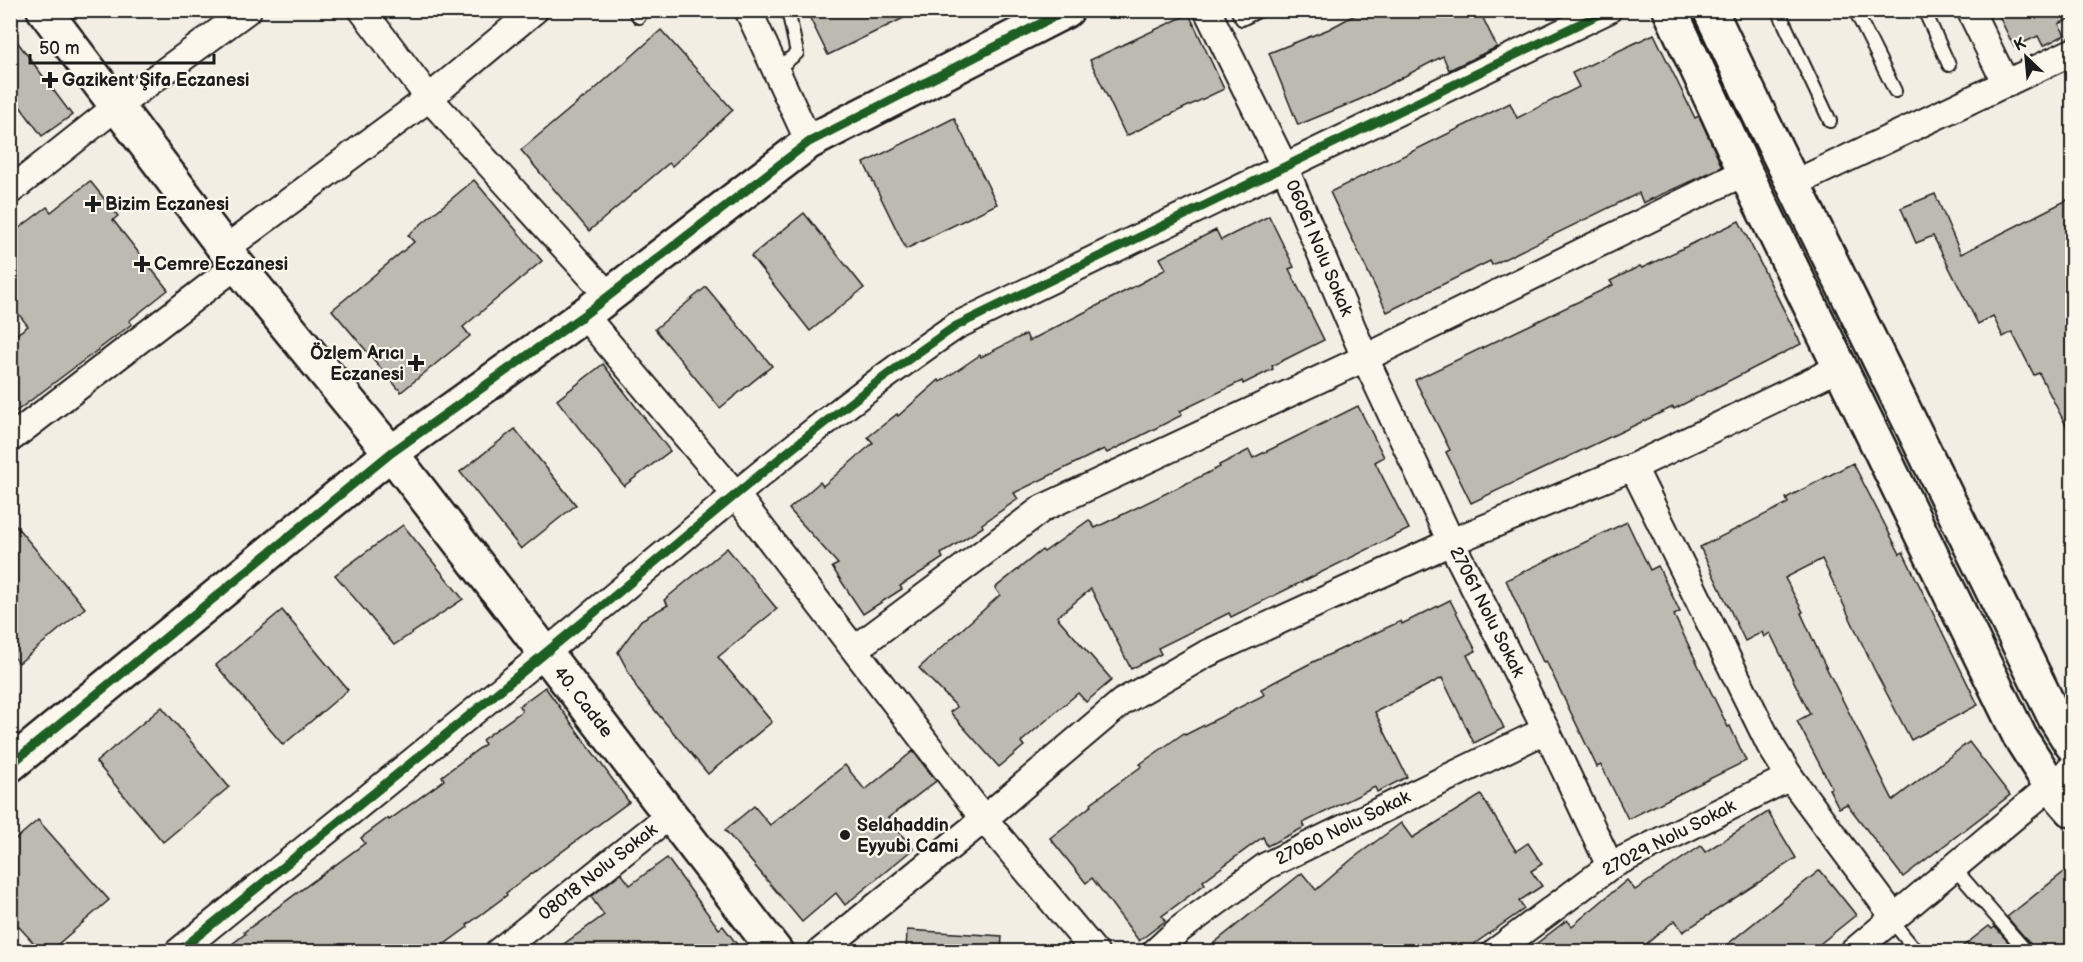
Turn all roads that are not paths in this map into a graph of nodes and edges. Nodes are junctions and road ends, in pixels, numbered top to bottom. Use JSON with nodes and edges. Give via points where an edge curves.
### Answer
{"nodes":[{"id":1,"x":44,"y":10,"type":"edge"},
{"id":2,"x":248,"y":10,"type":"edge"},
{"id":3,"x":362,"y":10,"type":"edge"},
{"id":4,"x":535,"y":10,"type":"edge"},
{"id":5,"x":748,"y":10,"type":"edge"},
{"id":6,"x":788,"y":10,"type":"edge"},
{"id":7,"x":1067,"y":10,"type":"edge"},
{"id":8,"x":1207,"y":10,"type":"edge"},
{"id":9,"x":1237,"y":10,"type":"edge"},
{"id":10,"x":1260,"y":10,"type":"edge"},
{"id":11,"x":1608,"y":10,"type":"edge"},
{"id":12,"x":1670,"y":10,"type":"edge"},
{"id":13,"x":1778,"y":10,"type":"edge"},
{"id":14,"x":1855,"y":10,"type":"edge"},
{"id":15,"x":1923,"y":10,"type":"edge"},
{"id":16,"x":1970,"y":10,"type":"edge"},
{"id":17,"x":1712,"y":11,"type":"edge"},
{"id":18,"x":2073,"y":52,"type":"edge"},
{"id":19,"x":1949,"y":64,"type":"dead end"},
{"id":20,"x":776,"y":70,"type":"junction"},
{"id":21,"x":2006,"y":84,"type":"junction"},
{"id":22,"x":1894,"y":91,"type":"dead end"},
{"id":23,"x":429,"y":98,"type":"junction"},
{"id":24,"x":116,"y":107,"type":"junction"},
{"id":25,"x":1830,"y":121,"type":"dead end"},
{"id":26,"x":809,"y":142,"type":"junction"},
{"id":27,"x":1284,"y":166,"type":"junction"},
{"id":28,"x":1745,"y":172,"type":"junction"},
{"id":29,"x":1793,"y":184,"type":"junction"},
{"id":30,"x":10,"y":191,"type":"edge"},
{"id":31,"x":231,"y":257,"type":"junction"},
{"id":32,"x":596,"y":305,"type":"junction"},
{"id":33,"x":1365,"y":357,"type":"junction"},
{"id":34,"x":1841,"y":367,"type":"junction"},
{"id":35,"x":10,"y":439,"type":"edge"},
{"id":36,"x":391,"y":453,"type":"junction"},
{"id":37,"x":1633,"y":467,"type":"junction"},
{"id":38,"x":736,"y":495,"type":"junction"},
{"id":39,"x":1451,"y":542,"type":"junction"},
{"id":40,"x":855,"y":649,"type":"junction"},
{"id":41,"x":545,"y":653,"type":"junction"},
{"id":42,"x":1546,"y":730,"type":"junction"},
{"id":43,"x":2073,"y":746,"type":"edge"},
{"id":44,"x":10,"y":765,"type":"edge"},
{"id":45,"x":1790,"y":777,"type":"junction"},
{"id":46,"x":2062,"y":777,"type":"edge"},
{"id":47,"x":2073,"y":810,"type":"edge"},
{"id":48,"x":670,"y":815,"type":"junction"},
{"id":49,"x":984,"y":819,"type":"junction"},
{"id":50,"x":1610,"y":866,"type":"junction"},
{"id":51,"x":1954,"y":868,"type":"junction"},
{"id":52,"x":1893,"y":919,"type":"junction"},
{"id":53,"x":178,"y":951,"type":"edge"},
{"id":54,"x":498,"y":951,"type":"edge"},
{"id":55,"x":776,"y":951,"type":"edge"},
{"id":56,"x":820,"y":951,"type":"edge"},
{"id":57,"x":1095,"y":951,"type":"edge"},
{"id":58,"x":1155,"y":951,"type":"edge"},
{"id":59,"x":1495,"y":951,"type":"edge"},
{"id":60,"x":1853,"y":951,"type":"edge"},
{"id":61,"x":1917,"y":951,"type":"edge"},
{"id":62,"x":2026,"y":951,"type":"edge"}],
"edges":[{"from":1,"to":24,"type":"street","name":"40. Cadde"},
{"from":2,"to":24,"type":"street"},
{"from":3,"to":23,"type":"street"},
{"from":4,"to":23,"type":"street"},
{"from":5,"to":20,"type":"street"},
{"from":6,"to":20,"type":"lane","via":[[797,53]]},
{"from":7,"to":26,"type":"street"},
{"from":8,"to":27,"type":"street","name":"06061 Nolu Sokak"},
{"from":9,"to":10,"type":"lane","via":[[1242,19]]},
{"from":11,"to":27,"type":"street"},
{"from":12,"to":28,"type":"street"},
{"from":13,"to":25,"type":"lane"},
{"from":14,"to":22,"type":"lane"},
{"from":15,"to":19,"type":"lane"},
{"from":16,"to":21,"type":"street"},
{"from":17,"to":29,"type":"street"},
{"from":18,"to":21,"type":"street"},
{"from":20,"to":26,"type":"street"},
{"from":21,"to":29,"type":"street"},
{"from":23,"to":31,"type":"street"},
{"from":23,"to":32,"type":"street"},
{"from":24,"to":30,"type":"street"},
{"from":24,"to":31,"type":"street","name":"40. Cadde"},
{"from":26,"to":32,"type":"street"},
{"from":27,"to":33,"type":"street","name":"06061 Nolu Sokak"},
{"from":27,"to":38,"type":"street","via":[[956,326],[900,364]]},
{"from":28,"to":33,"type":"street"},
{"from":28,"to":34,"type":"street"},
{"from":29,"to":43,"type":"street","via":[[2055,718]]},
{"from":31,"to":35,"type":"street"},
{"from":31,"to":36,"type":"street","name":"40. Cadde"},
{"from":32,"to":36,"type":"street"},
{"from":32,"to":38,"type":"street"},
{"from":33,"to":39,"type":"street","name":"27061 Nolu Sokak"},
{"from":33,"to":40,"type":"street","via":[[1043,508]]},
{"from":34,"to":37,"type":"street"},
{"from":34,"to":46,"type":"street","via":[[2020,737]]},
{"from":36,"to":41,"type":"street","name":"40. Cadde"},
{"from":36,"to":44,"type":"street"},
{"from":37,"to":39,"type":"street"},
{"from":37,"to":45,"type":"street","via":[[1770,745]]},
{"from":38,"to":40,"type":"street"},
{"from":38,"to":41,"type":"street"},
{"from":39,"to":42,"type":"street","name":"27061 Nolu Sokak"},
{"from":39,"to":49,"type":"street","via":[[1206,654],[1122,702]]},
{"from":40,"to":49,"type":"street"},
{"from":41,"to":48,"type":"street","name":"40. Cadde"},
{"from":41,"to":53,"type":"street"},
{"from":42,"to":50,"type":"street","name":"27061 Nolu Sokak"},
{"from":42,"to":58,"type":"street","name":"27060 Nolu Sokak","via":[[1266,866]]},
{"from":45,"to":50,"type":"street","name":"27029 Nolu Sokak"},
{"from":45,"to":52,"type":"street"},
{"from":46,"to":47,"type":"street"},
{"from":46,"to":51,"type":"street"},
{"from":48,"to":54,"type":"street","name":"08018 Nolu Sokak"},
{"from":48,"to":55,"type":"street","name":"40. Cadde"},
{"from":49,"to":56,"type":"street"},
{"from":49,"to":57,"type":"street"},
{"from":50,"to":59,"type":"street","name":"27029 Nolu Sokak"},
{"from":51,"to":52,"type":"street"},
{"from":51,"to":62,"type":"lane"},
{"from":52,"to":60,"type":"street"},
{"from":52,"to":61,"type":"lane"}]}
